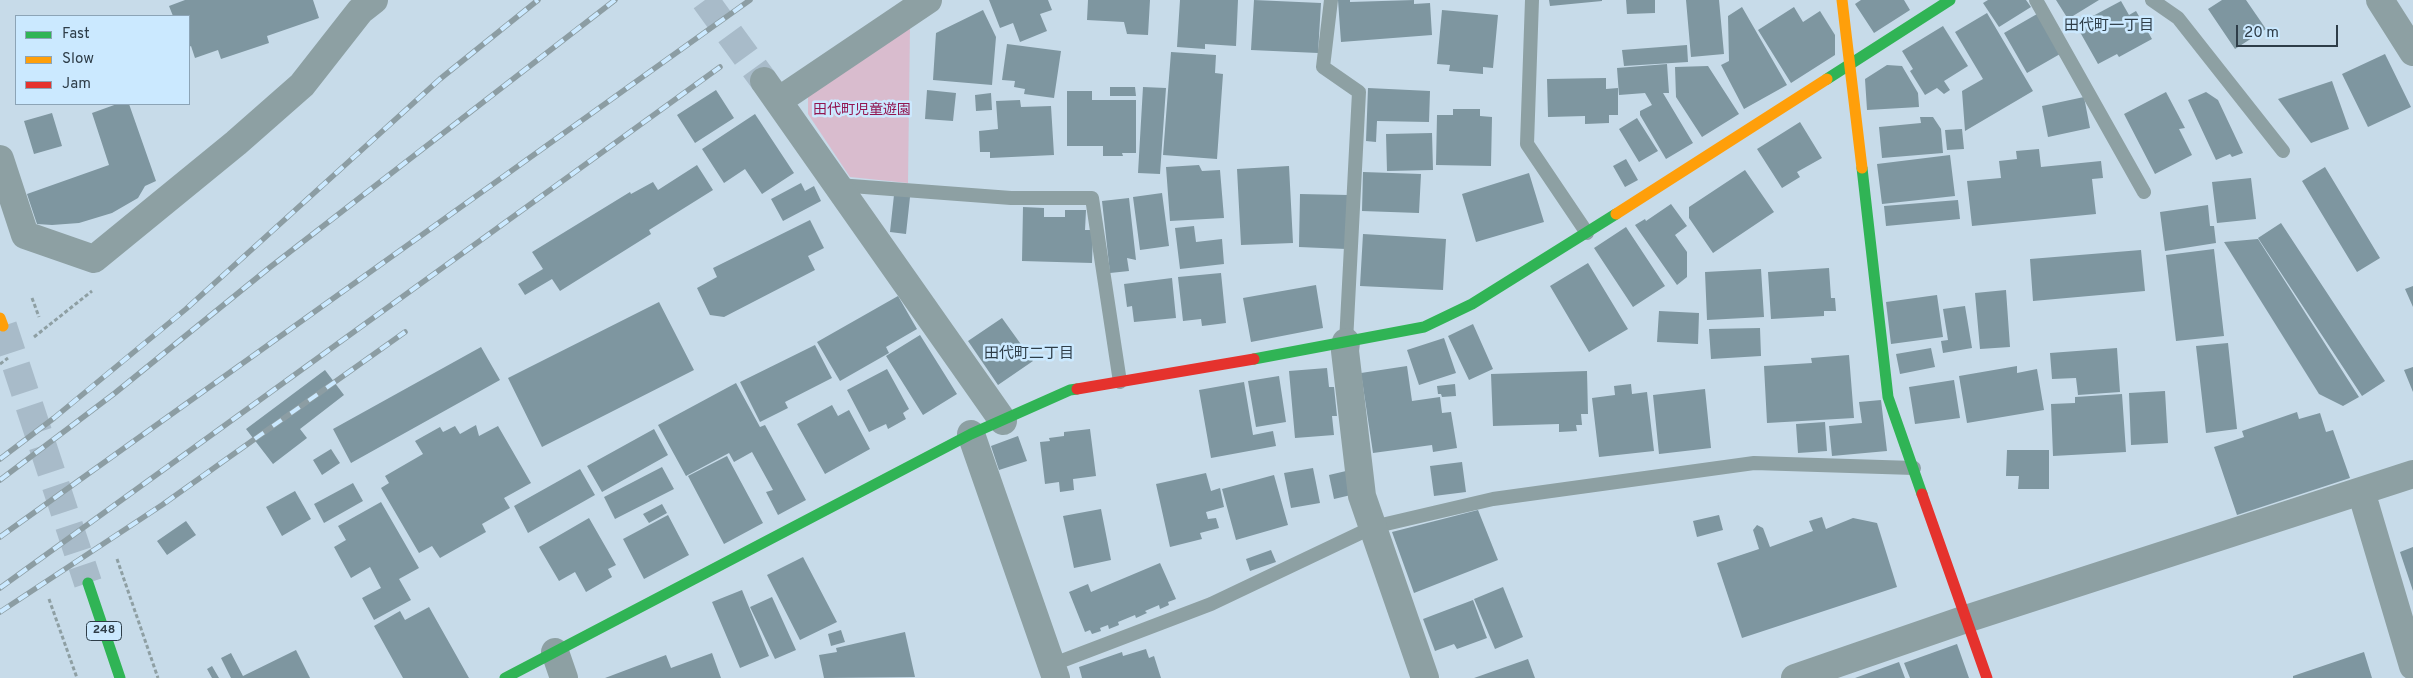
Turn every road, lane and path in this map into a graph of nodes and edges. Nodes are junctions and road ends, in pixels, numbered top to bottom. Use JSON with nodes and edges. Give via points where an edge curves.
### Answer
{"nodes":[{"id":1,"x":928,"y":0,"type":"edge"},
{"id":2,"x":1331,"y":0,"type":"edge"},
{"id":3,"x":1532,"y":0,"type":"edge"},
{"id":4,"x":1842,"y":0,"type":"edge"},
{"id":5,"x":1950,"y":0,"type":"edge"},
{"id":6,"x":2036,"y":0,"type":"edge"},
{"id":7,"x":2152,"y":0,"type":"edge"},
{"id":8,"x":2380,"y":0,"type":"edge"},
{"id":9,"x":363,"y":4,"type":"edge"},
{"id":10,"x":2413,"y":52,"type":"edge"},
{"id":11,"x":1849,"y":64,"type":"junction"},
{"id":12,"x":2284,"y":151,"type":"dead end"},
{"id":13,"x":0,"y":159,"type":"edge"},
{"id":14,"x":837,"y":185,"type":"junction"},
{"id":15,"x":2144,"y":192,"type":"dead end"},
{"id":16,"x":1587,"y":233,"type":"junction"},
{"id":17,"x":32,"y":298,"type":"dead end"},
{"id":18,"x":40,"y":317,"type":"dead end"},
{"id":19,"x":1346,"y":342,"type":"junction"},
{"id":20,"x":1120,"y":382,"type":"junction"},
{"id":21,"x":1003,"y":421,"type":"junction"},
{"id":22,"x":971,"y":434,"type":"junction"},
{"id":23,"x":1914,"y":468,"type":"junction"},
{"id":24,"x":2413,"y":474,"type":"edge"},
{"id":25,"x":2361,"y":491,"type":"junction"},
{"id":26,"x":1373,"y":527,"type":"junction"},
{"id":27,"x":117,"y":558,"type":"dead end"},
{"id":28,"x":88,"y":584,"type":"tunnel mouth"},
{"id":29,"x":49,"y":599,"type":"dead end"},
{"id":30,"x":1966,"y":619,"type":"junction"},
{"id":31,"x":555,"y":652,"type":"junction"},
{"id":32,"x":2413,"y":666,"type":"edge"},
{"id":33,"x":1054,"y":671,"type":"edge"},
{"id":34,"x":76,"y":678,"type":"edge"},
{"id":35,"x":120,"y":678,"type":"edge"},
{"id":36,"x":158,"y":678,"type":"edge"},
{"id":37,"x":506,"y":678,"type":"edge"},
{"id":38,"x":564,"y":678,"type":"edge"},
{"id":39,"x":1425,"y":678,"type":"edge"},
{"id":40,"x":1794,"y":678,"type":"edge"},
{"id":41,"x":1986,"y":678,"type":"edge"}],
"edges":[{"from":1,"to":14,"type":"street","via":[[771,91]]},
{"from":2,"to":19,"type":"lane","via":[[1323,67],[1359,92]]},
{"from":3,"to":16,"type":"lane","via":[[1527,144]]},
{"from":4,"to":11,"type":"main road"},
{"from":5,"to":11,"type":"main road"},
{"from":6,"to":15,"type":"lane"},
{"from":7,"to":12,"type":"lane","via":[[2178,18]]},
{"from":8,"to":10,"type":"street"},
{"from":9,"to":13,"type":"street","via":[[302,86],[94,259],[25,235]]},
{"from":11,"to":16,"type":"main road"},
{"from":11,"to":23,"type":"main road","via":[[1888,397]]},
{"from":14,"to":20,"type":"lane","via":[[1011,198],[1092,198]]},
{"from":14,"to":21,"type":"street"},
{"from":16,"to":19,"type":"main road","via":[[1472,304],[1424,327]]},
{"from":17,"to":18,"type":"path"},
{"from":19,"to":20,"type":"main road"},
{"from":19,"to":26,"type":"street","via":[[1362,496]]},
{"from":20,"to":21,"type":"main road","via":[[1070,390]]},
{"from":21,"to":22,"type":"main road"},
{"from":22,"to":31,"type":"main road"},
{"from":22,"to":33,"type":"street"},
{"from":23,"to":26,"type":"lane","via":[[1754,463],[1493,499]]},
{"from":23,"to":30,"type":"main road"},
{"from":24,"to":25,"type":"street"},
{"from":25,"to":30,"type":"street"},
{"from":25,"to":32,"type":"street"},
{"from":26,"to":33,"type":"lane","via":[[1212,604]]},
{"from":26,"to":39,"type":"street"},
{"from":27,"to":36,"type":"path"},
{"from":28,"to":35,"type":"main road","number":"248"},
{"from":29,"to":34,"type":"path"},
{"from":30,"to":40,"type":"street"},
{"from":30,"to":41,"type":"main road"},
{"from":31,"to":37,"type":"main road"},
{"from":31,"to":38,"type":"street"}]}
